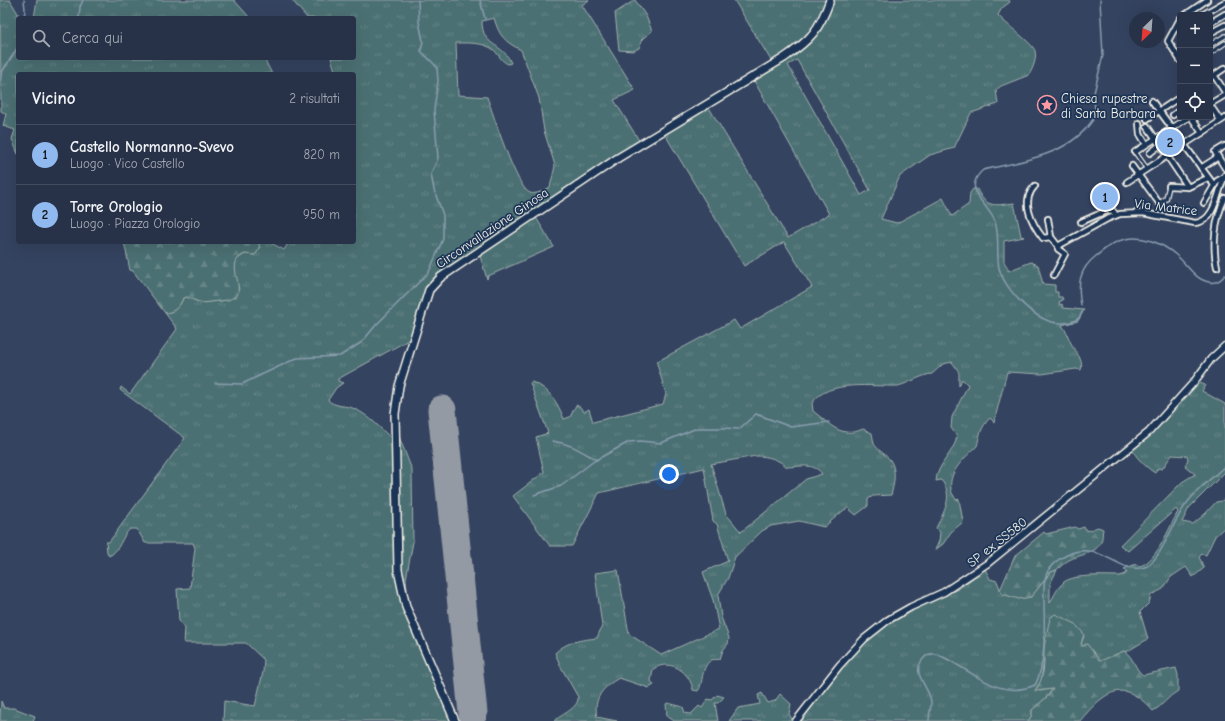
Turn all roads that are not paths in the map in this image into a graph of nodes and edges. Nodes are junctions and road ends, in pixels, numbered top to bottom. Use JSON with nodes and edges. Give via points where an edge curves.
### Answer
{"nodes":[{"id":1,"x":830,"y":0,"type":"edge"},
{"id":2,"x":1207,"y":0,"type":"edge"},
{"id":3,"x":1225,"y":2,"type":"edge"},
{"id":4,"x":1189,"y":12,"type":"edge"},
{"id":5,"x":1207,"y":12,"type":"edge"},
{"id":6,"x":1225,"y":14,"type":"edge"},
{"id":7,"x":1213,"y":21,"type":"edge"},
{"id":8,"x":1225,"y":24,"type":"edge"},
{"id":9,"x":1177,"y":25,"type":"edge"},
{"id":10,"x":1213,"y":31,"type":"edge"},
{"id":11,"x":1225,"y":36,"type":"edge"},
{"id":12,"x":1213,"y":43,"type":"edge"},
{"id":13,"x":1225,"y":43,"type":"edge"},
{"id":14,"x":1213,"y":51,"type":"edge"},
{"id":15,"x":1177,"y":55,"type":"edge"},
{"id":16,"x":1225,"y":68,"type":"edge"},
{"id":17,"x":1213,"y":75,"type":"edge"},
{"id":18,"x":1213,"y":77,"type":"edge"},
{"id":19,"x":1223,"y":84,"type":"edge"},
{"id":20,"x":1225,"y":93,"type":"edge"},
{"id":21,"x":1177,"y":100,"type":"edge"},
{"id":22,"x":1152,"y":102,"type":"dead end"},
{"id":23,"x":1213,"y":102,"type":"edge"},
{"id":24,"x":1213,"y":107,"type":"edge"},
{"id":25,"x":1159,"y":111,"type":"junction"},
{"id":26,"x":1177,"y":112,"type":"edge"},
{"id":27,"x":1173,"y":115,"type":"dead end"},
{"id":28,"x":1147,"y":119,"type":"dead end"},
{"id":29,"x":1223,"y":119,"type":"edge"},
{"id":30,"x":1185,"y":120,"type":"edge"},
{"id":31,"x":1192,"y":120,"type":"edge"},
{"id":32,"x":1139,"y":123,"type":"dead end"},
{"id":33,"x":1147,"y":126,"type":"dead end"},
{"id":34,"x":1171,"y":128,"type":"junction"},
{"id":35,"x":1202,"y":133,"type":"junction"},
{"id":36,"x":1156,"y":138,"type":"junction"},
{"id":37,"x":1146,"y":144,"type":"junction"},
{"id":38,"x":1160,"y":145,"type":"junction"},
{"id":39,"x":1184,"y":145,"type":"junction"},
{"id":40,"x":1225,"y":146,"type":"edge"},
{"id":41,"x":1135,"y":152,"type":"joint"},
{"id":42,"x":1150,"y":153,"type":"dead end"},
{"id":43,"x":1217,"y":155,"type":"junction"},
{"id":44,"x":1167,"y":156,"type":"junction"},
{"id":45,"x":1132,"y":166,"type":"dead end"},
{"id":46,"x":1202,"y":168,"type":"junction"},
{"id":47,"x":1225,"y":168,"type":"edge"},
{"id":48,"x":1148,"y":169,"type":"junction"},
{"id":49,"x":1138,"y":175,"type":"junction"},
{"id":50,"x":1225,"y":176,"type":"edge"},
{"id":51,"x":1208,"y":178,"type":"junction"},
{"id":52,"x":1127,"y":182,"type":"dead end"},
{"id":53,"x":1214,"y":185,"type":"junction"},
{"id":54,"x":1035,"y":186,"type":"dead end"},
{"id":55,"x":1169,"y":186,"type":"joint"},
{"id":56,"x":1188,"y":187,"type":"junction"},
{"id":57,"x":1223,"y":187,"type":"edge"},
{"id":58,"x":1225,"y":198,"type":"edge"},
{"id":59,"x":1159,"y":203,"type":"joint"},
{"id":60,"x":1204,"y":203,"type":"dead end"},
{"id":61,"x":1223,"y":208,"type":"edge"},
{"id":62,"x":1116,"y":215,"type":"junction"},
{"id":63,"x":1048,"y":219,"type":"dead end"},
{"id":64,"x":1081,"y":222,"type":"dead end"},
{"id":65,"x":1051,"y":237,"type":"junction"},
{"id":66,"x":1058,"y":246,"type":"junction"},
{"id":67,"x":1217,"y":268,"type":"dead end"},
{"id":68,"x":1054,"y":275,"type":"dead end"},
{"id":69,"x":1225,"y":346,"type":"edge"},
{"id":70,"x":455,"y":721,"type":"edge"},
{"id":71,"x":796,"y":721,"type":"edge"}],
"edges":[{"from":1,"to":70,"type":"main road","name":"Circonvallazione Ginosa","via":[[818,29],[784,58],[618,158],[446,273],[429,290],[404,367],[395,414],[398,570],[406,607]]},
{"from":2,"to":4,"type":"street"},
{"from":3,"to":5,"type":"street"},
{"from":6,"to":7,"type":"street"},
{"from":8,"to":10,"type":"street"},
{"from":9,"to":15,"type":"street","via":[[1168,41]]},
{"from":11,"to":12,"type":"street"},
{"from":13,"to":14,"type":"street"},
{"from":16,"to":17,"type":"street"},
{"from":18,"to":19,"type":"street"},
{"from":19,"to":20,"type":"street"},
{"from":20,"to":23,"type":"street"},
{"from":21,"to":25,"type":"street"},
{"from":22,"to":25,"type":"street"},
{"from":24,"to":29,"type":"street"},
{"from":25,"to":28,"type":"street"},
{"from":25,"to":34,"type":"street"},
{"from":26,"to":27,"type":"street"},
{"from":29,"to":35,"type":"street"},
{"from":30,"to":34,"type":"street"},
{"from":31,"to":35,"type":"street"},
{"from":32,"to":37,"type":"street","via":[[1140,134]]},
{"from":33,"to":36,"type":"street"},
{"from":34,"to":36,"type":"street"},
{"from":34,"to":39,"type":"street"},
{"from":35,"to":39,"type":"street"},
{"from":36,"to":37,"type":"street"},
{"from":36,"to":38,"type":"street"},
{"from":37,"to":41,"type":"street"},
{"from":38,"to":42,"type":"street"},
{"from":38,"to":44,"type":"street"},
{"from":39,"to":44,"type":"street"},
{"from":39,"to":46,"type":"street"},
{"from":40,"to":43,"type":"street"},
{"from":41,"to":48,"type":"street"},
{"from":43,"to":46,"type":"street"},
{"from":43,"to":47,"type":"street"},
{"from":44,"to":48,"type":"street"},
{"from":44,"to":56,"type":"street"},
{"from":45,"to":49,"type":"street"},
{"from":46,"to":51,"type":"street"},
{"from":48,"to":49,"type":"street"},
{"from":49,"to":52,"type":"street"},
{"from":49,"to":59,"type":"street"},
{"from":50,"to":53,"type":"street"},
{"from":50,"to":57,"type":"street","name":"Via Matrice"},
{"from":51,"to":53,"type":"street"},
{"from":51,"to":56,"type":"street"},
{"from":53,"to":60,"type":"street"},
{"from":54,"to":65,"type":"street","via":[[1030,194],[1028,206],[1032,222],[1043,238]]},
{"from":55,"to":56,"type":"street"},
{"from":55,"to":59,"type":"street","via":[[1166,199]]},
{"from":57,"to":62,"type":"street","name":"Via Matrice","via":[[1210,215],[1202,222],[1194,223],[1142,213]]},
{"from":58,"to":61,"type":"street"},
{"from":61,"to":67,"type":"street","via":[[1217,220],[1214,254]]},
{"from":62,"to":64,"type":"street","via":[[1112,210],[1106,211]]},
{"from":62,"to":66,"type":"street","name":"Via Matrice"},
{"from":63,"to":65,"type":"street"},
{"from":65,"to":66,"type":"street"},
{"from":66,"to":68,"type":"street","via":[[1064,254]]},
{"from":69,"to":71,"type":"street","name":"SP ex SS580","via":[[1149,432],[988,563],[944,592],[888,620],[864,639],[839,666]]}]}
